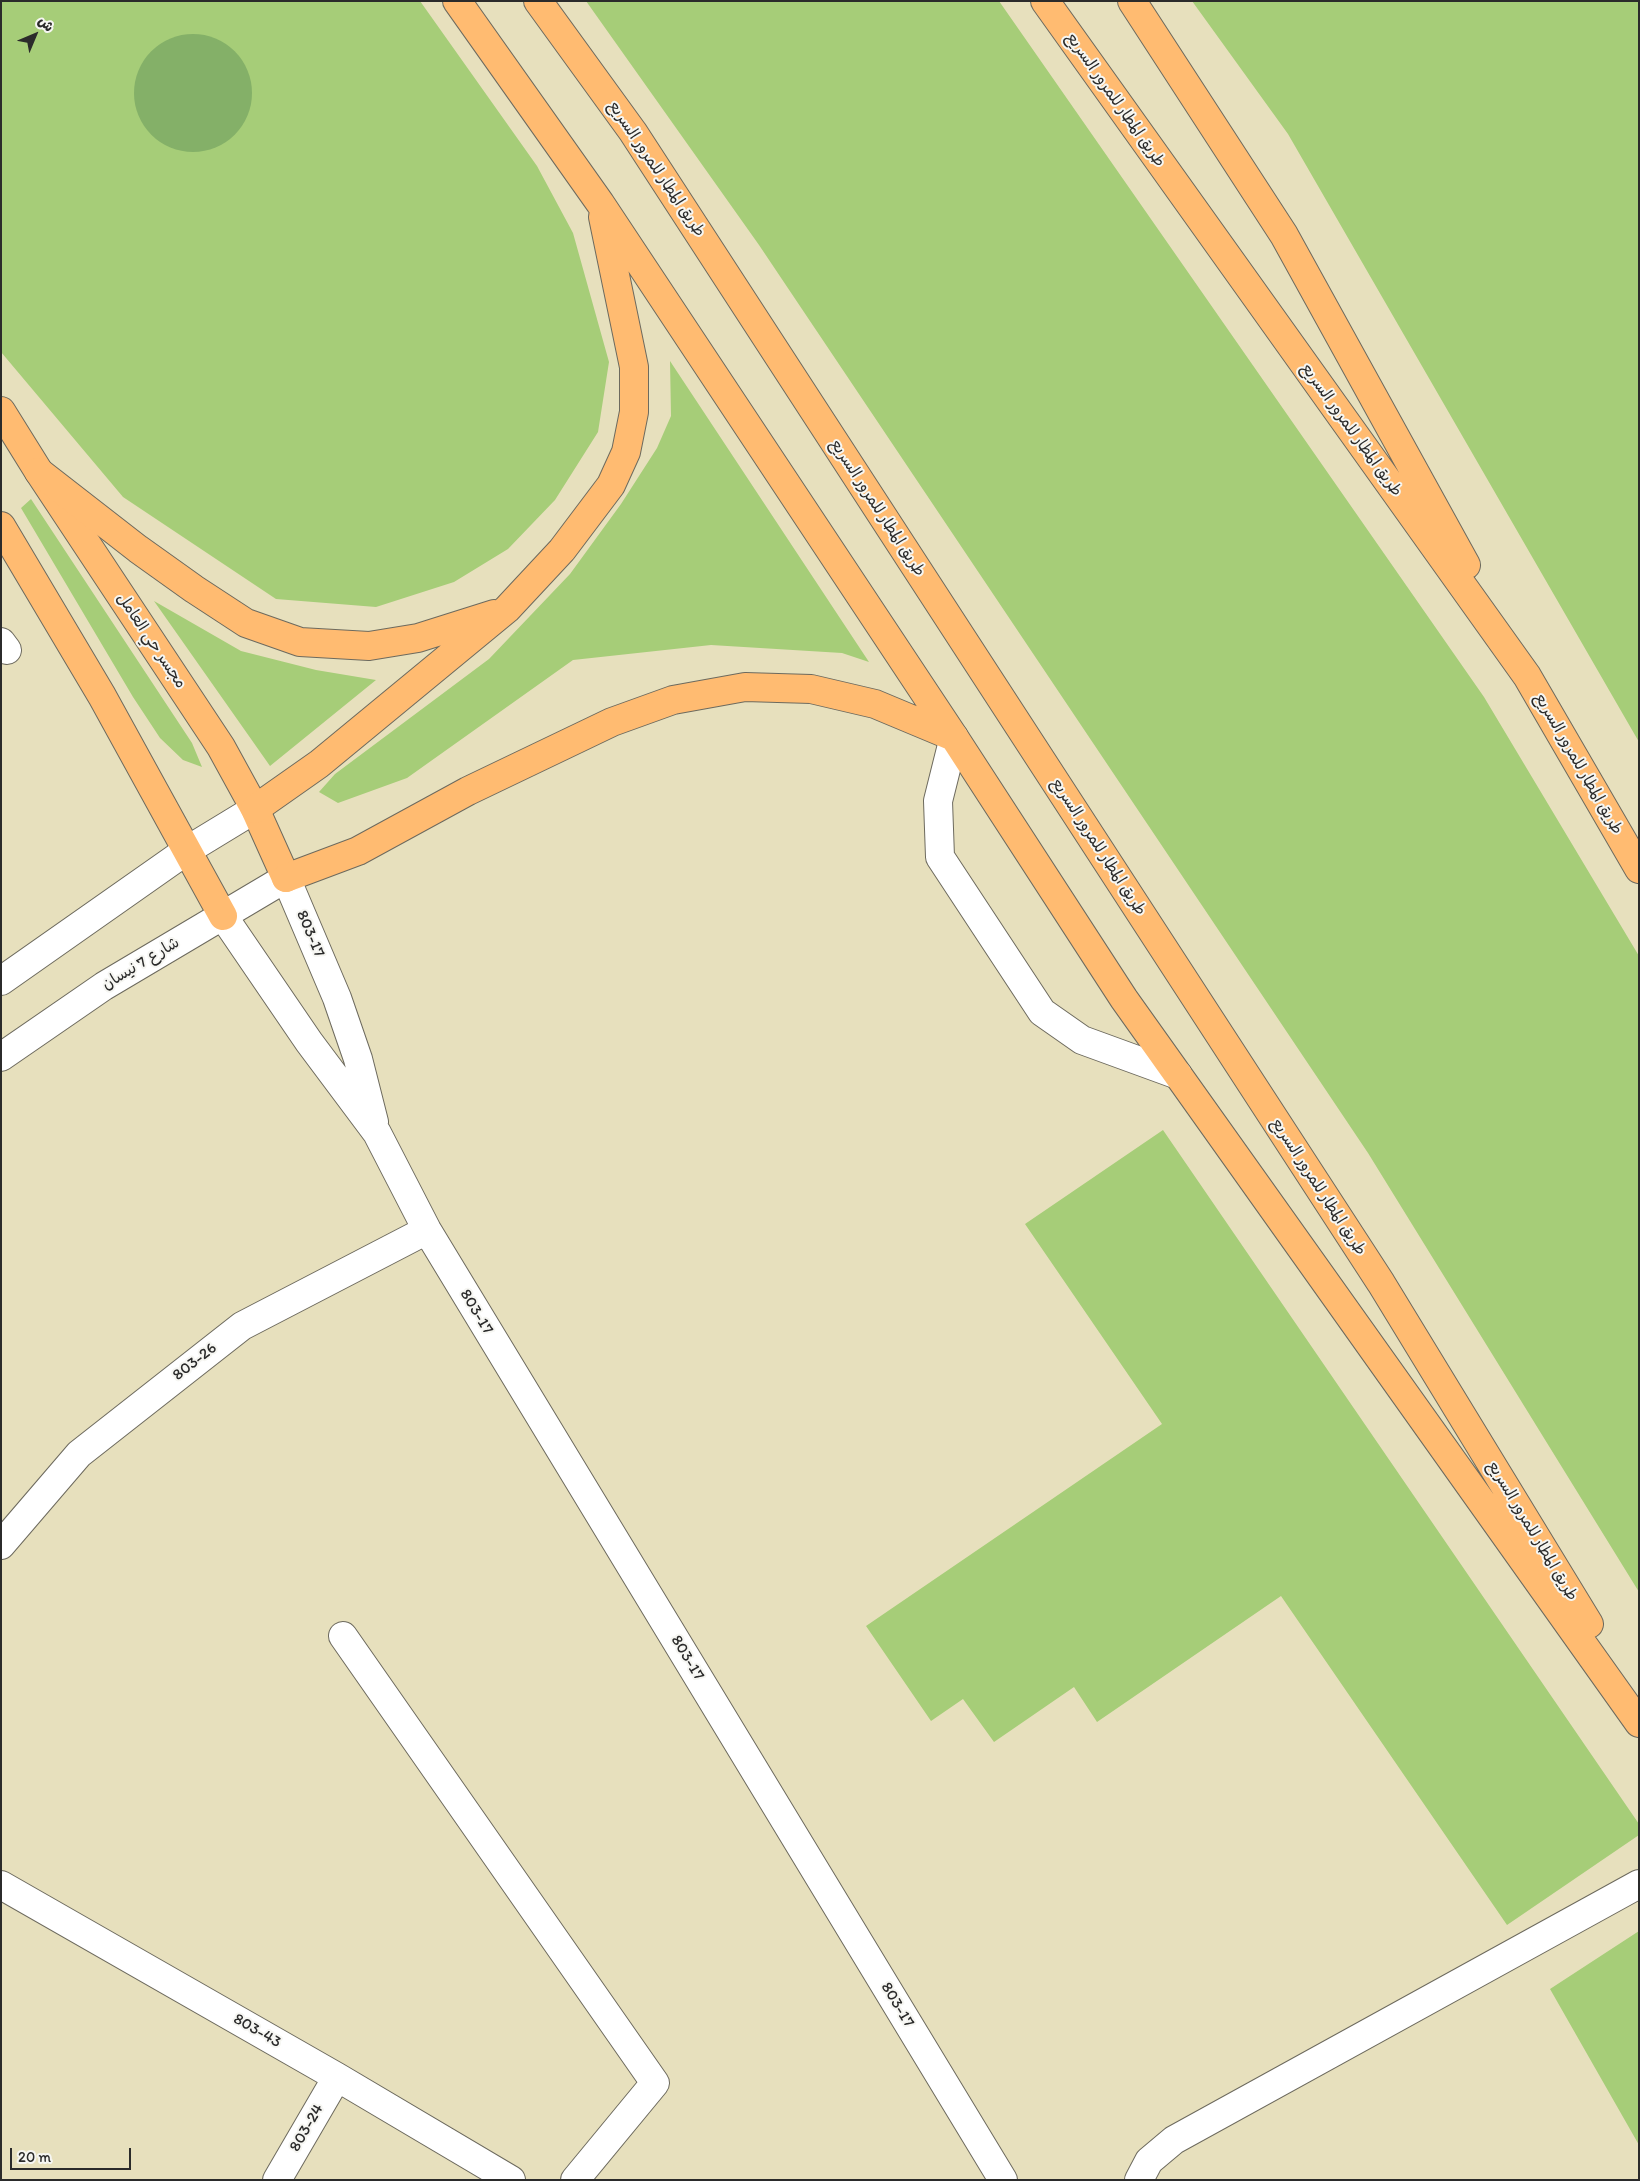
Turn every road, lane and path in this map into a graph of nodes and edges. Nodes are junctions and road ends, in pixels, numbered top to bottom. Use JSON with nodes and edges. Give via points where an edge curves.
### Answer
{"nodes":[{"id":1,"x":457,"y":1,"type":"edge"},
{"id":2,"x":538,"y":1,"type":"edge"},
{"id":3,"x":1045,"y":1,"type":"edge"},
{"id":4,"x":1132,"y":1,"type":"edge"},
{"id":5,"x":600,"y":203,"type":"junction"},
{"id":6,"x":1,"y":411,"type":"edge"},
{"id":7,"x":39,"y":472,"type":"junction"},
{"id":8,"x":1,"y":526,"type":"edge"},
{"id":9,"x":507,"y":609,"type":"junction"},
{"id":10,"x":1527,"y":676,"type":"junction"},
{"id":11,"x":954,"y":737,"type":"junction"},
{"id":12,"x":255,"y":808,"type":"junction"},
{"id":13,"x":186,"y":851,"type":"junction"},
{"id":14,"x":1639,"y":869,"type":"edge"},
{"id":15,"x":286,"y":878,"type":"junction"},
{"id":16,"x":223,"y":916,"type":"junction"},
{"id":17,"x":1,"y":981,"type":"edge"},
{"id":18,"x":1,"y":1057,"type":"edge"},
{"id":19,"x":1178,"y":1075,"type":"junction"},
{"id":20,"x":377,"y":1133,"type":"junction"},
{"id":21,"x":427,"y":1230,"type":"junction"},
{"id":22,"x":1,"y":1545,"type":"edge"},
{"id":23,"x":342,"y":1636,"type":"dead end"},
{"id":24,"x":1639,"y":1706,"type":"edge"},
{"id":25,"x":1639,"y":1723,"type":"edge"},
{"id":26,"x":1639,"y":1884,"type":"edge"},
{"id":27,"x":1,"y":1885,"type":"edge"},
{"id":28,"x":336,"y":2077,"type":"junction"},
{"id":29,"x":277,"y":2180,"type":"edge"},
{"id":30,"x":511,"y":2180,"type":"edge"},
{"id":31,"x":575,"y":2180,"type":"edge"},
{"id":32,"x":1003,"y":2180,"type":"edge"},
{"id":33,"x":1140,"y":2180,"type":"edge"}],
"edges":[{"from":1,"to":5,"type":"main road"},
{"from":2,"to":24,"type":"main road","name":"طريق المطار للمرور السريع","via":[[639,140],[1376,1275]]},
{"from":3,"to":10,"type":"main road","name":"طريق المطار للمرور السريع"},
{"from":4,"to":10,"type":"main road","via":[[1284,235]]},
{"from":5,"to":9,"type":"main road","via":[[634,367],[634,412],[626,452],[611,485],[562,550]]},
{"from":5,"to":11,"type":"main road"},
{"from":6,"to":7,"type":"main road","name":"مجسر حي العامل"},
{"from":7,"to":9,"type":"main road","via":[[138,549],[231,614],[246,623],[300,642],[368,646],[418,638]]},
{"from":7,"to":12,"type":"main road","name":"مجسر حي العامل","via":[[221,747]]},
{"from":8,"to":13,"type":"main road","via":[[102,696]]},
{"from":9,"to":12,"type":"main road","via":[[319,764]]},
{"from":10,"to":14,"type":"main road","name":"طريق المطار للمرور السريع"},
{"from":11,"to":15,"type":"main road","via":[[875,704],[811,689],[745,687],[673,700],[612,722],[468,791],[358,851]]},
{"from":11,"to":19,"type":"main road","via":[[1124,999]]},
{"from":11,"to":19,"type":"street","via":[[938,801],[940,857],[1042,1012],[1082,1040]]},
{"from":12,"to":13,"type":"street"},
{"from":12,"to":15,"type":"main road","name":"مجسر حي العامل"},
{"from":13,"to":16,"type":"main road"},
{"from":13,"to":17,"type":"street"},
{"from":15,"to":16,"type":"street","name":"شارع 7 نيسان"},
{"from":15,"to":20,"type":"street","name":"803-17","via":[[337,998],[358,1059]]},
{"from":16,"to":18,"type":"street","name":"شارع 7 نيسان","via":[[104,986]]},
{"from":16,"to":20,"type":"street","name":"803-17","via":[[309,1042]]},
{"from":19,"to":25,"type":"main road"},
{"from":20,"to":21,"type":"street","name":"803-17"},
{"from":21,"to":22,"type":"street","name":"803-26","via":[[242,1326],[79,1454]]},
{"from":21,"to":32,"type":"street","name":"803-17"},
{"from":23,"to":31,"type":"street","via":[[655,2083]]},
{"from":26,"to":33,"type":"street","via":[[1174,2140],[1149,2160]]},
{"from":27,"to":28,"type":"street","name":"803-43"},
{"from":28,"to":29,"type":"street","name":"803-24"},
{"from":28,"to":30,"type":"street","name":"803-43"}]}
